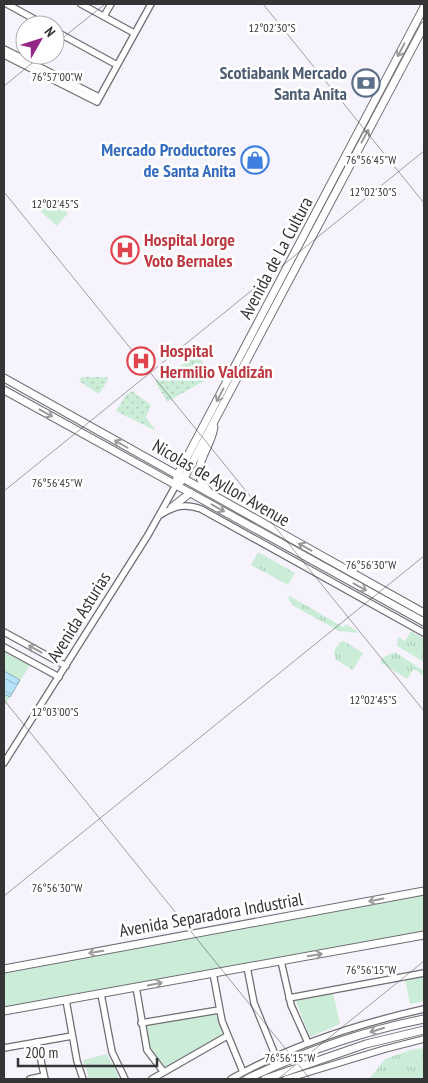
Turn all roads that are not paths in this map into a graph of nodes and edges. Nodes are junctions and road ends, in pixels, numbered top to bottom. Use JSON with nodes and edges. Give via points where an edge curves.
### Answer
{"nodes":[{"id":1,"x":7,"y":4,"type":"edge"},
{"id":2,"x":81,"y":4,"type":"edge"},
{"id":3,"x":111,"y":4,"type":"edge"},
{"id":4,"x":151,"y":4,"type":"edge"},
{"id":5,"x":19,"y":7,"type":"edge"},
{"id":6,"x":424,"y":7,"type":"edge"},
{"id":7,"x":31,"y":15,"type":"edge"},
{"id":8,"x":104,"y":16,"type":"junction"},
{"id":9,"x":424,"y":26,"type":"edge"},
{"id":10,"x":134,"y":34,"type":"junction"},
{"id":11,"x":65,"y":36,"type":"edge"},
{"id":12,"x":4,"y":49,"type":"edge"},
{"id":13,"x":4,"y":55,"type":"edge"},
{"id":14,"x":117,"y":65,"type":"junction"},
{"id":15,"x":58,"y":79,"type":"junction"},
{"id":16,"x":263,"y":324,"type":"junction"},
{"id":17,"x":4,"y":378,"type":"edge"},
{"id":18,"x":4,"y":390,"type":"edge"},
{"id":19,"x":215,"y":420,"type":"junction"},
{"id":20,"x":180,"y":478,"type":"junction"},
{"id":21,"x":176,"y":485,"type":"junction"},
{"id":22,"x":190,"y":493,"type":"junction"},
{"id":23,"x":215,"y":497,"type":"junction"},
{"id":24,"x":172,"y":507,"type":"junction"},
{"id":25,"x":160,"y":515,"type":"junction"},
{"id":26,"x":424,"y":613,"type":"edge"},
{"id":27,"x":424,"y":622,"type":"edge"},
{"id":28,"x":4,"y":632,"type":"edge"},
{"id":29,"x":424,"y":633,"type":"edge"},
{"id":30,"x":4,"y":647,"type":"edge"},
{"id":31,"x":66,"y":666,"type":"junction"},
{"id":32,"x":59,"y":677,"type":"junction"},
{"id":33,"x":4,"y":763,"type":"edge"},
{"id":34,"x":424,"y":891,"type":"edge"},
{"id":35,"x":424,"y":935,"type":"edge"},
{"id":36,"x":281,"y":961,"type":"junction"},
{"id":37,"x":247,"y":967,"type":"junction"},
{"id":38,"x":4,"y":969,"type":"edge"},
{"id":39,"x":424,"y":972,"type":"edge"},
{"id":40,"x":213,"y":973,"type":"junction"},
{"id":41,"x":136,"y":987,"type":"junction"},
{"id":42,"x":101,"y":994,"type":"junction"},
{"id":43,"x":289,"y":998,"type":"junction"},
{"id":44,"x":66,"y":1000,"type":"junction"},
{"id":45,"x":424,"y":1008,"type":"edge"},
{"id":46,"x":219,"y":1010,"type":"junction"},
{"id":47,"x":4,"y":1011,"type":"edge"},
{"id":48,"x":424,"y":1019,"type":"edge"},
{"id":49,"x":142,"y":1023,"type":"junction"},
{"id":50,"x":424,"y":1030,"type":"edge"},
{"id":51,"x":72,"y":1036,"type":"junction"},
{"id":52,"x":227,"y":1036,"type":"junction"},
{"id":53,"x":424,"y":1039,"type":"edge"},
{"id":54,"x":37,"y":1042,"type":"junction"},
{"id":55,"x":308,"y":1043,"type":"junction"},
{"id":56,"x":4,"y":1048,"type":"edge"},
{"id":57,"x":276,"y":1057,"type":"junction"},
{"id":58,"x":163,"y":1071,"type":"junction"},
{"id":59,"x":245,"y":1076,"type":"edge"},
{"id":60,"x":45,"y":1078,"type":"edge"},
{"id":61,"x":30,"y":1079,"type":"edge"},
{"id":62,"x":84,"y":1079,"type":"edge"},
{"id":63,"x":125,"y":1079,"type":"edge"},
{"id":64,"x":152,"y":1079,"type":"edge"},
{"id":65,"x":231,"y":1079,"type":"edge"},
{"id":66,"x":265,"y":1079,"type":"edge"},
{"id":67,"x":286,"y":1079,"type":"edge"}],
"edges":[{"from":1,"to":5,"type":"street"},
{"from":2,"to":8,"type":"street"},
{"from":3,"to":8,"type":"street"},
{"from":4,"to":10,"type":"street"},
{"from":5,"to":7,"type":"street"},
{"from":6,"to":16,"type":"main road","name":"Avenida de La Cultura","one_way":true},
{"from":8,"to":10,"type":"street"},
{"from":16,"to":9,"type":"main road","name":"Avenida de La Cultura","one_way":true},
{"from":10,"to":14,"type":"street"},
{"from":11,"to":14,"type":"street"},
{"from":12,"to":15,"type":"street"},
{"from":13,"to":15,"type":"street"},
{"from":14,"to":15,"type":"street","via":[[98,99]]},
{"from":16,"to":19,"type":"main road","name":"Avenida de La Cultura"},
{"from":16,"to":20,"type":"main road","name":"Avenida de La Cultura","one_way":true},
{"from":20,"to":17,"type":"main road","name":"Nicolas de Ayllon Avenue","one_way":true},
{"from":18,"to":21,"type":"main road","name":"Nicolas de Ayllon Avenue","one_way":true},
{"from":19,"to":20,"type":"main road","name":"Avenida de La Cultura"},
{"from":19,"to":23,"type":"main road","via":[[198,469],[200,481]]},
{"from":20,"to":21,"type":"main road","name":"Avenida de La Cultura"},
{"from":20,"to":23,"type":"main road","name":"Nicolas de Ayllon Avenue"},
{"from":21,"to":22,"type":"main road","name":"Nicolas de Ayllon Avenue"},
{"from":21,"to":25,"type":"street","name":"Avenida Asturias"},
{"from":22,"to":24,"type":"main road"},
{"from":22,"to":27,"type":"main road","name":"Nicolas de Ayllon Avenue","one_way":true},
{"from":26,"to":23,"type":"main road","name":"Nicolas de Ayllon Avenue","one_way":true},
{"from":24,"to":25,"type":"street"},
{"from":24,"to":29,"type":"street","name":"Nicolas de Ayllon Avenue","via":[[185,505],[200,509]]},
{"from":25,"to":31,"type":"street","name":"Avenida Asturias"},
{"from":31,"to":28,"type":"street","one_way":true},
{"from":30,"to":32,"type":"street"},
{"from":31,"to":32,"type":"street","name":"Avenida Asturias"},
{"from":32,"to":33,"type":"street","name":"Avenida Asturias"},
{"from":34,"to":38,"type":"main road","name":"Avenida Separadora Industrial","one_way":true},
{"from":36,"to":35,"type":"main road","one_way":true},
{"from":36,"to":37,"type":"main road"},
{"from":36,"to":43,"type":"street"},
{"from":37,"to":40,"type":"main road"},
{"from":37,"to":57,"type":"street","via":[[256,1009]]},
{"from":39,"to":43,"type":"street"},
{"from":41,"to":40,"type":"main road","one_way":true},
{"from":40,"to":46,"type":"street"},
{"from":41,"to":42,"type":"main road"},
{"from":41,"to":49,"type":"street"},
{"from":42,"to":44,"type":"main road"},
{"from":42,"to":63,"type":"street","via":[[112,1052]]},
{"from":43,"to":55,"type":"street"},
{"from":44,"to":47,"type":"main road"},
{"from":44,"to":51,"type":"street"},
{"from":45,"to":55,"type":"street","via":[[345,1029]]},
{"from":46,"to":49,"type":"street"},
{"from":46,"to":52,"type":"street"},
{"from":48,"to":59,"type":"main road","one_way":true,"via":[[393,1025]]},
{"from":49,"to":58,"type":"street","via":[[147,1050]]},
{"from":50,"to":66,"type":"main road","via":[[366,1044]]},
{"from":51,"to":54,"type":"street"},
{"from":51,"to":62,"type":"street"},
{"from":52,"to":58,"type":"street"},
{"from":52,"to":59,"type":"street"},
{"from":53,"to":67,"type":"street"},
{"from":54,"to":56,"type":"street"},
{"from":54,"to":60,"type":"street"},
{"from":55,"to":57,"type":"street"},
{"from":57,"to":59,"type":"street"},
{"from":58,"to":64,"type":"street"},
{"from":59,"to":65,"type":"street"},
{"from":60,"to":61,"type":"street"}]}
